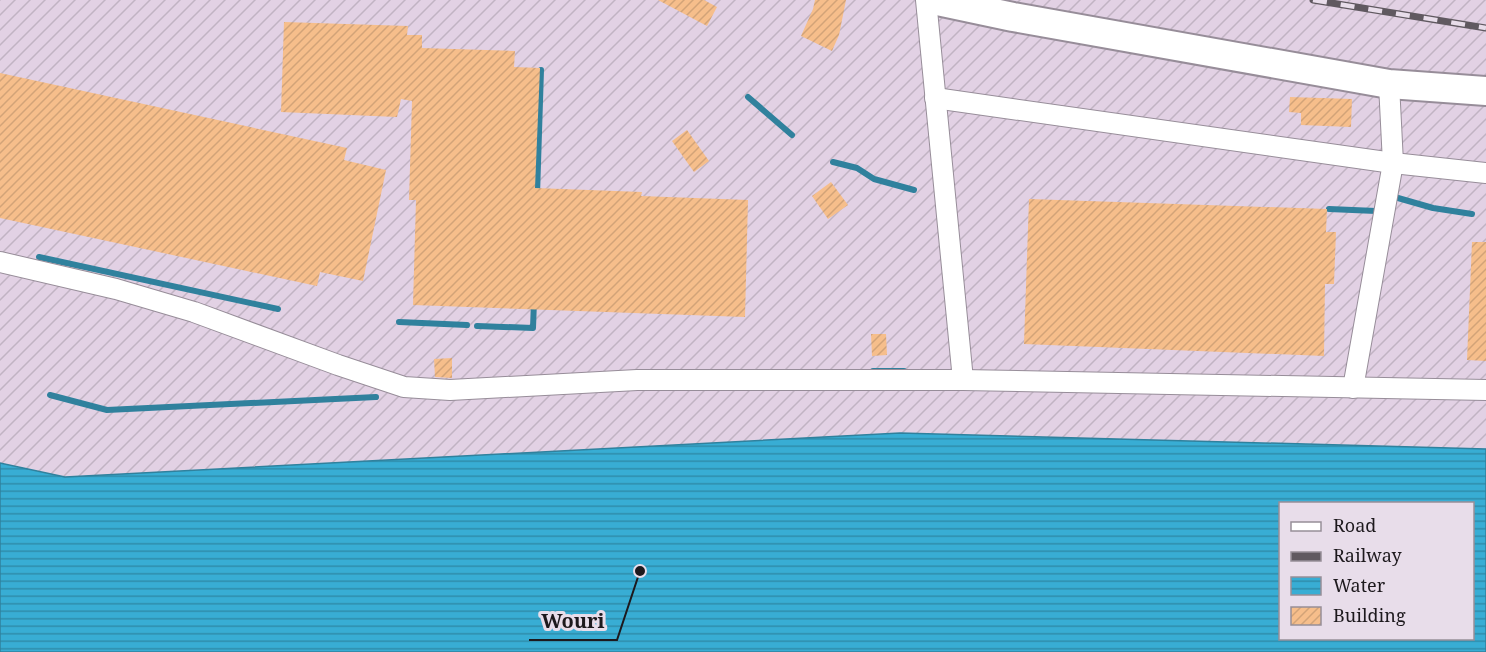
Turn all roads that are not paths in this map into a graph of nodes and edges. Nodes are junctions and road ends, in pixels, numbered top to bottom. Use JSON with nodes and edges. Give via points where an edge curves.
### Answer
{"nodes":[{"id":1,"x":926,"y":0,"type":"edge"},
{"id":2,"x":933,"y":0,"type":"edge"},
{"id":3,"x":1389,"y":84,"type":"junction"},
{"id":4,"x":1486,"y":91,"type":"edge"},
{"id":5,"x":935,"y":98,"type":"junction"},
{"id":6,"x":1393,"y":163,"type":"junction"},
{"id":7,"x":1486,"y":173,"type":"edge"},
{"id":8,"x":0,"y":262,"type":"edge"},
{"id":9,"x":963,"y":381,"type":"junction"},
{"id":10,"x":1353,"y":388,"type":"junction"},
{"id":11,"x":1486,"y":390,"type":"edge"}],
"edges":[{"from":1,"to":5,"type":"street"},
{"from":2,"to":3,"type":"street"},
{"from":3,"to":4,"type":"street"},
{"from":3,"to":6,"type":"street"},
{"from":5,"to":6,"type":"street"},
{"from":5,"to":9,"type":"street"},
{"from":6,"to":7,"type":"street"},
{"from":6,"to":10,"type":"street"},
{"from":8,"to":9,"type":"street","via":[[194,312],[404,387],[450,390],[637,380]]},
{"from":9,"to":10,"type":"street"},
{"from":10,"to":11,"type":"street"}]}
